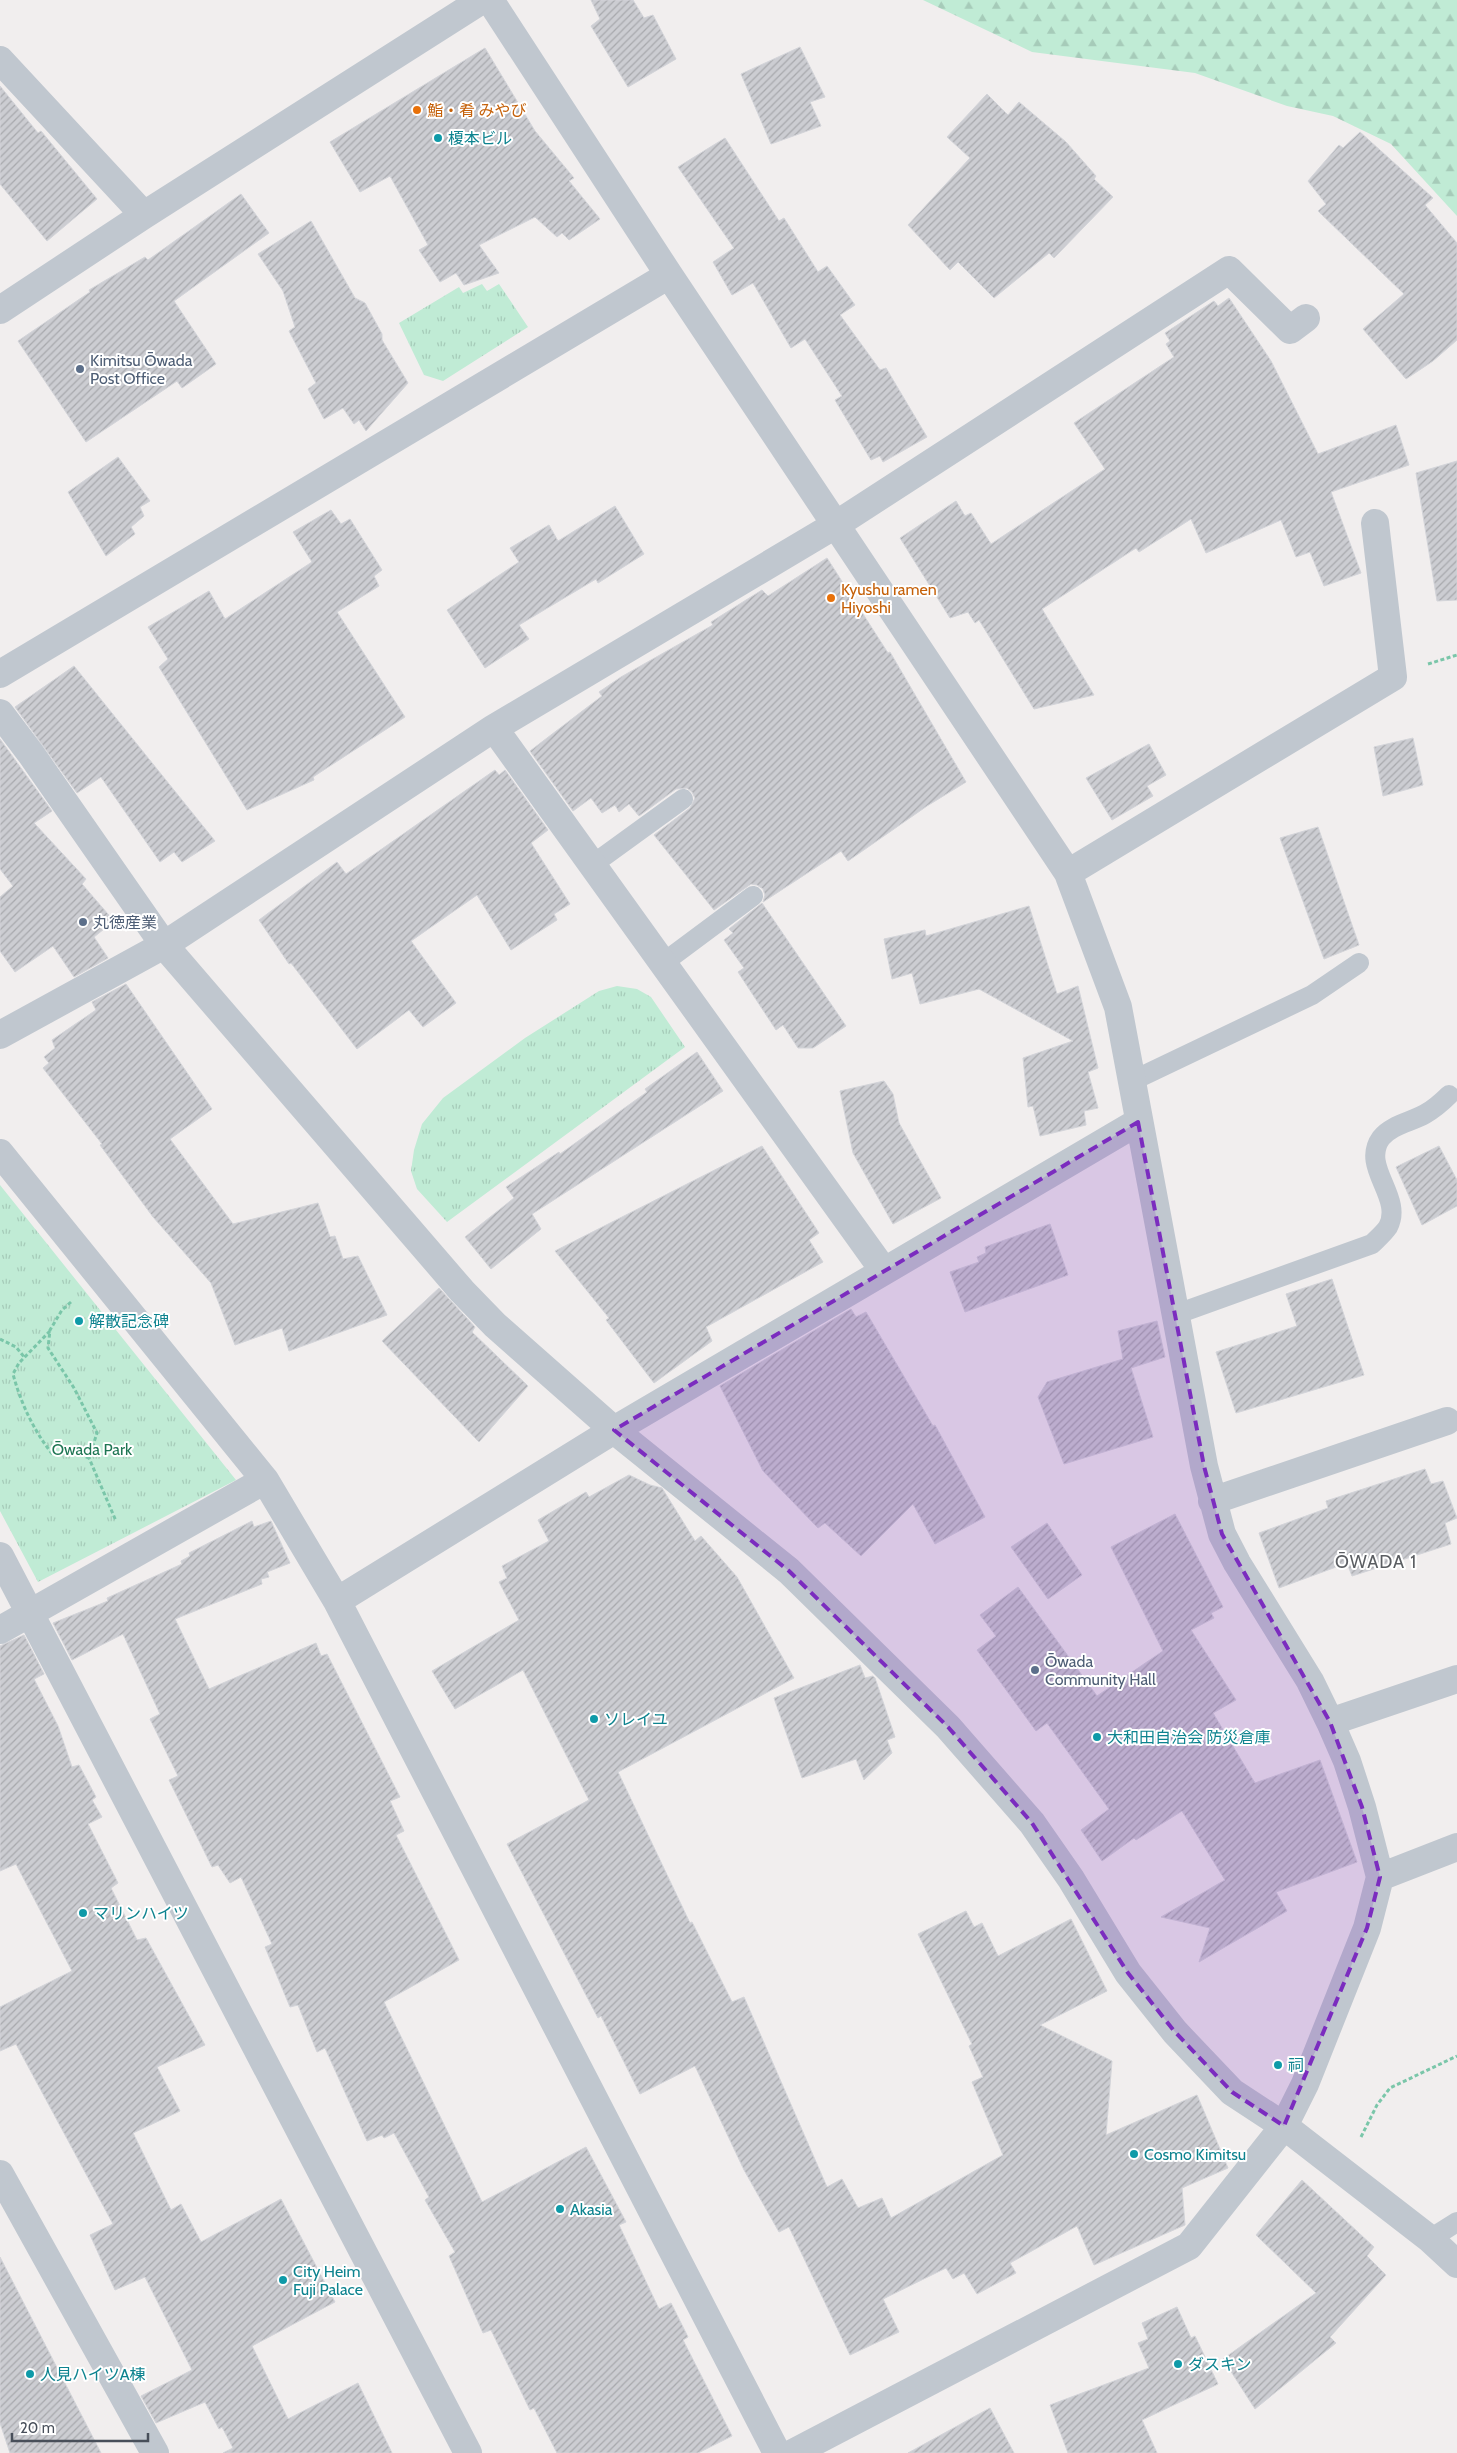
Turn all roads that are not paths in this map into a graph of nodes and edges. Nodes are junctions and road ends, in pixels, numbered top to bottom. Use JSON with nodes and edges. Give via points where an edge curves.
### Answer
{"nodes":[{"id":1,"x":482,"y":0,"type":"edge"},
{"id":2,"x":490,"y":0,"type":"edge"},
{"id":3,"x":0,"y":60,"type":"edge"},
{"id":4,"x":144,"y":215,"type":"junction"},
{"id":5,"x":669,"y":275,"type":"junction"},
{"id":6,"x":0,"y":310,"type":"edge"},
{"id":7,"x":1306,"y":318,"type":"dead end"},
{"id":8,"x":1375,"y":523,"type":"dead end"},
{"id":9,"x":837,"y":524,"type":"junction"},
{"id":10,"x":0,"y":674,"type":"edge"},
{"id":11,"x":0,"y":713,"type":"edge"},
{"id":12,"x":494,"y":728,"type":"junction"},
{"id":13,"x":683,"y":798,"type":"dead end"},
{"id":14,"x":592,"y":865,"type":"junction"},
{"id":15,"x":1068,"y":873,"type":"junction"},
{"id":16,"x":753,"y":896,"type":"dead end"},
{"id":17,"x":164,"y":945,"type":"junction"},
{"id":18,"x":663,"y":963,"type":"junction"},
{"id":19,"x":1359,"y":964,"type":"dead end"},
{"id":20,"x":0,"y":1034,"type":"edge"},
{"id":21,"x":1132,"y":1081,"type":"junction"},
{"id":22,"x":1449,"y":1095,"type":"dead end"},
{"id":23,"x":1138,"y":1122,"type":"junction"},
{"id":24,"x":0,"y":1153,"type":"edge"},
{"id":25,"x":884,"y":1271,"type":"junction"},
{"id":26,"x":1177,"y":1314,"type":"junction"},
{"id":27,"x":1447,"y":1420,"type":"dead end"},
{"id":28,"x":614,"y":1430,"type":"junction"},
{"id":29,"x":265,"y":1480,"type":"junction"},
{"id":30,"x":1212,"y":1501,"type":"junction"},
{"id":31,"x":0,"y":1556,"type":"edge"},
{"id":32,"x":337,"y":1601,"type":"junction"},
{"id":33,"x":30,"y":1613,"type":"junction"},
{"id":34,"x":0,"y":1630,"type":"edge"},
{"id":35,"x":1457,"y":1679,"type":"edge"},
{"id":36,"x":1330,"y":1722,"type":"junction"},
{"id":37,"x":1457,"y":1847,"type":"edge"},
{"id":38,"x":1380,"y":1877,"type":"junction"},
{"id":39,"x":1284,"y":2126,"type":"junction"},
{"id":40,"x":0,"y":2174,"type":"edge"},
{"id":41,"x":1457,"y":2222,"type":"edge"},
{"id":42,"x":1430,"y":2239,"type":"junction"},
{"id":43,"x":1457,"y":2264,"type":"edge"},
{"id":44,"x":154,"y":2453,"type":"edge"},
{"id":45,"x":468,"y":2453,"type":"edge"},
{"id":46,"x":777,"y":2453,"type":"edge"},
{"id":47,"x":793,"y":2453,"type":"edge"}],
"edges":[{"from":1,"to":4,"type":"street"},
{"from":2,"to":5,"type":"street"},
{"from":3,"to":4,"type":"street"},
{"from":4,"to":6,"type":"street"},
{"from":5,"to":9,"type":"street"},
{"from":5,"to":10,"type":"street"},
{"from":7,"to":9,"type":"street","via":[[1290,330],[1229,270]]},
{"from":8,"to":15,"type":"street","via":[[1393,677]]},
{"from":9,"to":12,"type":"street"},
{"from":9,"to":15,"type":"street"},
{"from":11,"to":17,"type":"street"},
{"from":12,"to":14,"type":"street"},
{"from":12,"to":17,"type":"street"},
{"from":13,"to":14,"type":"lane"},
{"from":14,"to":18,"type":"street"},
{"from":15,"to":21,"type":"street","via":[[1118,1007]]},
{"from":16,"to":18,"type":"lane"},
{"from":17,"to":20,"type":"street"},
{"from":17,"to":28,"type":"street","via":[[462,1290],[495,1325]]},
{"from":18,"to":25,"type":"street"},
{"from":19,"to":21,"type":"lane","via":[[1312,995]]},
{"from":21,"to":23,"type":"street"},
{"from":22,"to":26,"type":"lane","via":[[1424,1115],[1393,1128],[1380,1139],[1375,1156],[1392,1214],[1387,1228],[1372,1244]]},
{"from":23,"to":25,"type":"street"},
{"from":23,"to":26,"type":"street"},
{"from":24,"to":29,"type":"street"},
{"from":25,"to":28,"type":"street"},
{"from":26,"to":30,"type":"street"},
{"from":27,"to":30,"type":"street"},
{"from":28,"to":32,"type":"street"},
{"from":28,"to":39,"type":"street","via":[[789,1572],[948,1728],[1032,1823],[1071,1879],[1128,1973],[1175,2032],[1232,2092]]},
{"from":29,"to":32,"type":"street"},
{"from":29,"to":33,"type":"street"},
{"from":30,"to":36,"type":"street","via":[[1222,1534],[1237,1563],[1310,1682]]},
{"from":31,"to":33,"type":"street"},
{"from":32,"to":46,"type":"street"},
{"from":33,"to":34,"type":"street"},
{"from":33,"to":45,"type":"street"},
{"from":35,"to":36,"type":"street"},
{"from":36,"to":38,"type":"street","via":[[1356,1789]]},
{"from":37,"to":38,"type":"street"},
{"from":38,"to":39,"type":"street","via":[[1366,1928],[1305,2084]]},
{"from":39,"to":42,"type":"street"},
{"from":39,"to":47,"type":"street","via":[[1189,2246]]},
{"from":40,"to":44,"type":"street"},
{"from":41,"to":42,"type":"lane"},
{"from":42,"to":43,"type":"street"}]}
